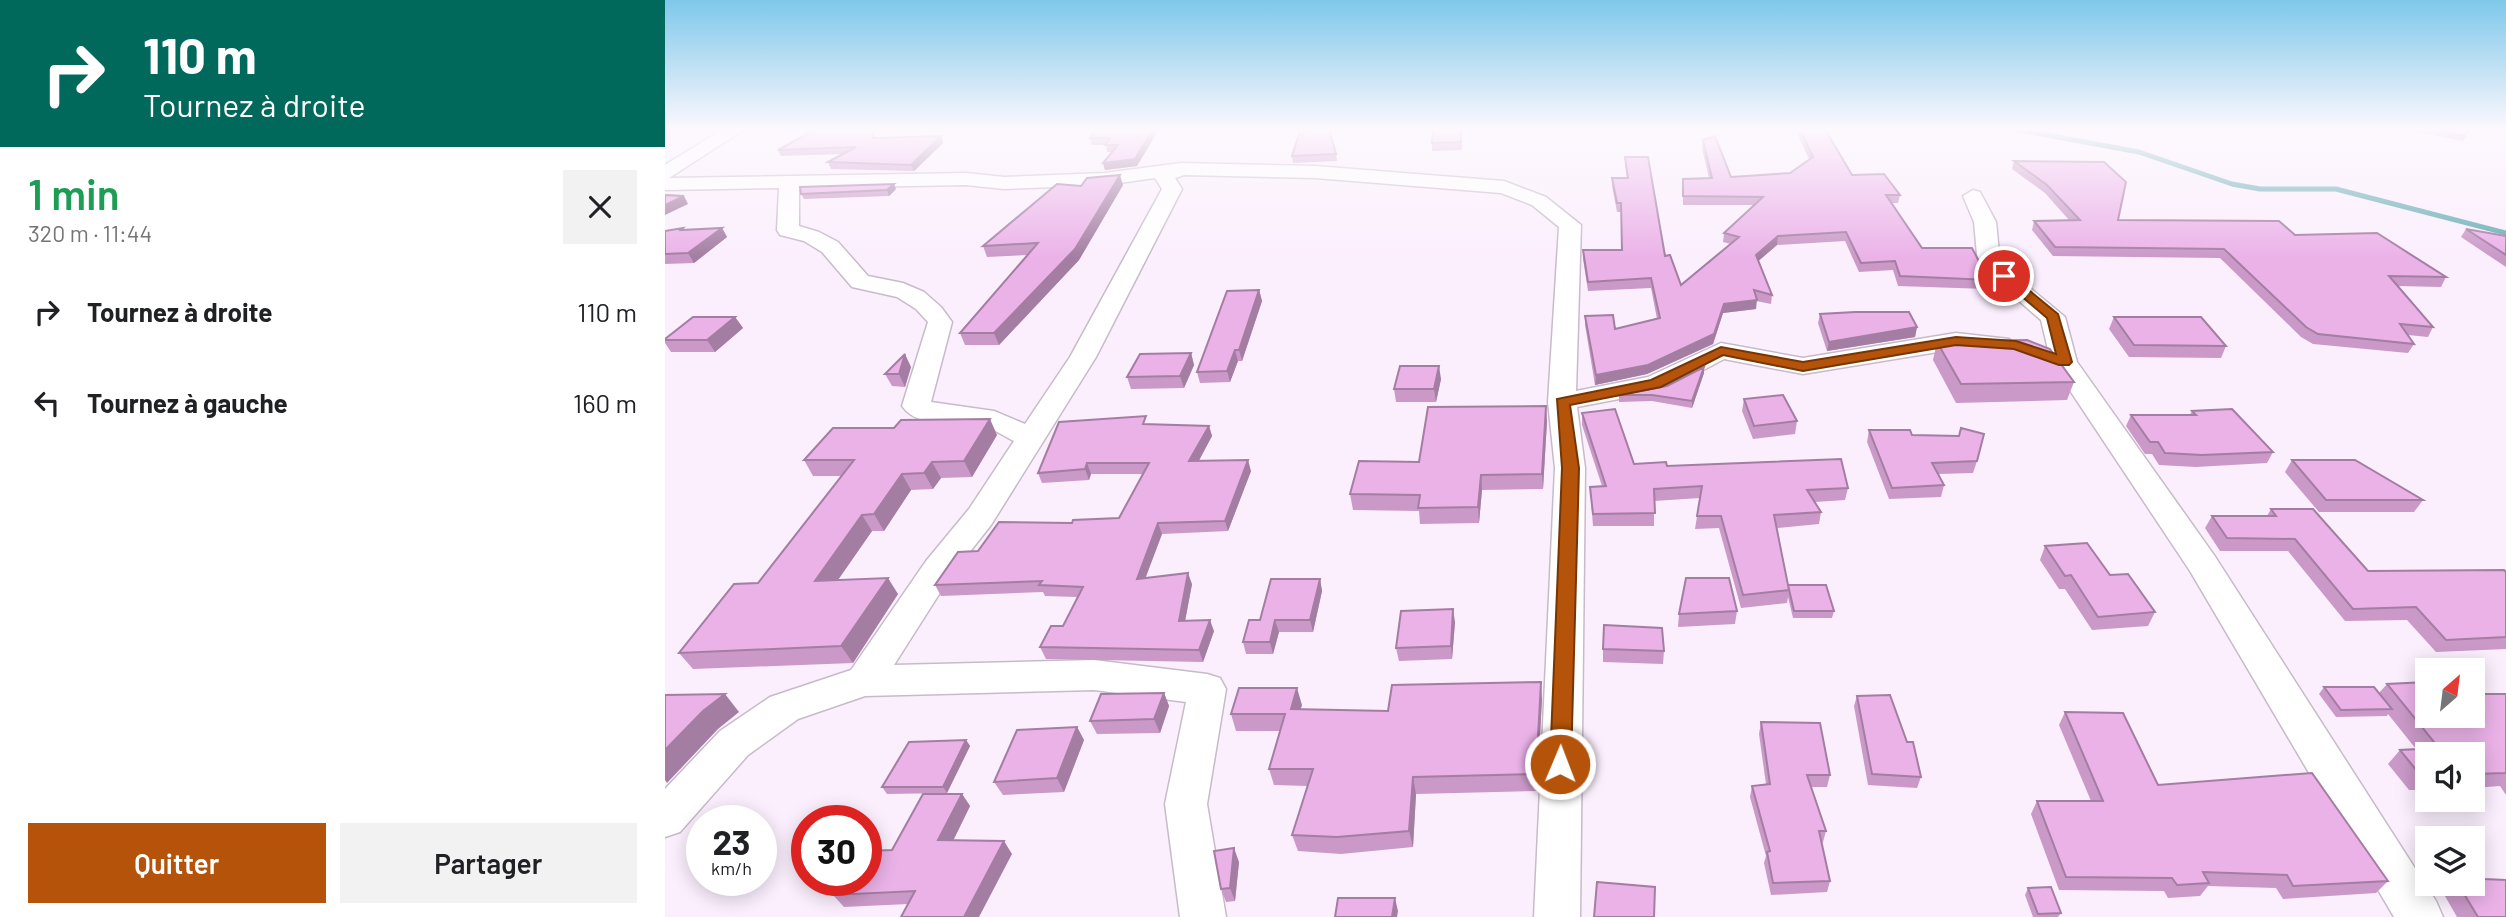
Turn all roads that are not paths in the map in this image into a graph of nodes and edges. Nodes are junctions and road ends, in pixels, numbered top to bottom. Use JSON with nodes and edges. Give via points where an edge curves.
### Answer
{"nodes":[{"id":1,"x":1160,"y":172,"type":"edge"},
{"id":2,"x":1174,"y":172,"type":"edge"},
{"id":3,"x":1306,"y":172,"type":"edge"},
{"id":4,"x":789,"y":182,"type":"junction"},
{"id":5,"x":665,"y":184,"type":"edge"},
{"id":6,"x":1973,"y":196,"type":"dead end"},
{"id":7,"x":2044,"y":355,"type":"junction"},
{"id":8,"x":1562,"y":402,"type":"junction"},
{"id":9,"x":1032,"y":438,"type":"junction"},
{"id":10,"x":864,"y":681,"type":"junction"},
{"id":11,"x":665,"y":817,"type":"edge"},
{"id":12,"x":1203,"y":917,"type":"edge"},
{"id":13,"x":1557,"y":917,"type":"edge"},
{"id":14,"x":2420,"y":917,"type":"edge"}],
"edges":[{"from":1,"to":4,"type":"street","via":[[1004,183],[966,179]]},
{"from":2,"to":9,"type":"street","via":[[1164,176],[1172,189],[1083,357]]},
{"from":3,"to":8,"type":"street","via":[[1504,187],[1539,201],[1570,225]]},
{"from":4,"to":5,"type":"street"},
{"from":4,"to":9,"type":"street","via":[[788,230],[806,233],[840,253],[860,282],[900,287],[931,307],[940,322],[916,406],[937,414],[994,419]]},
{"from":6,"to":7,"type":"street","via":[[1985,222],[1989,265],[2053,317]]},
{"from":7,"to":8,"type":"street","via":[[2016,345],[1956,341],[1803,366],[1721,351],[1656,384]]},
{"from":7,"to":14,"type":"street","via":[[2201,563]]},
{"from":8,"to":13,"type":"street","via":[[1570,468]]},
{"from":9,"to":10,"type":"street"},
{"from":10,"to":11,"type":"street","via":[[785,708],[744,736]]},
{"from":10,"to":12,"type":"street","via":[[1094,675],[1206,689],[1186,804]]}]}
